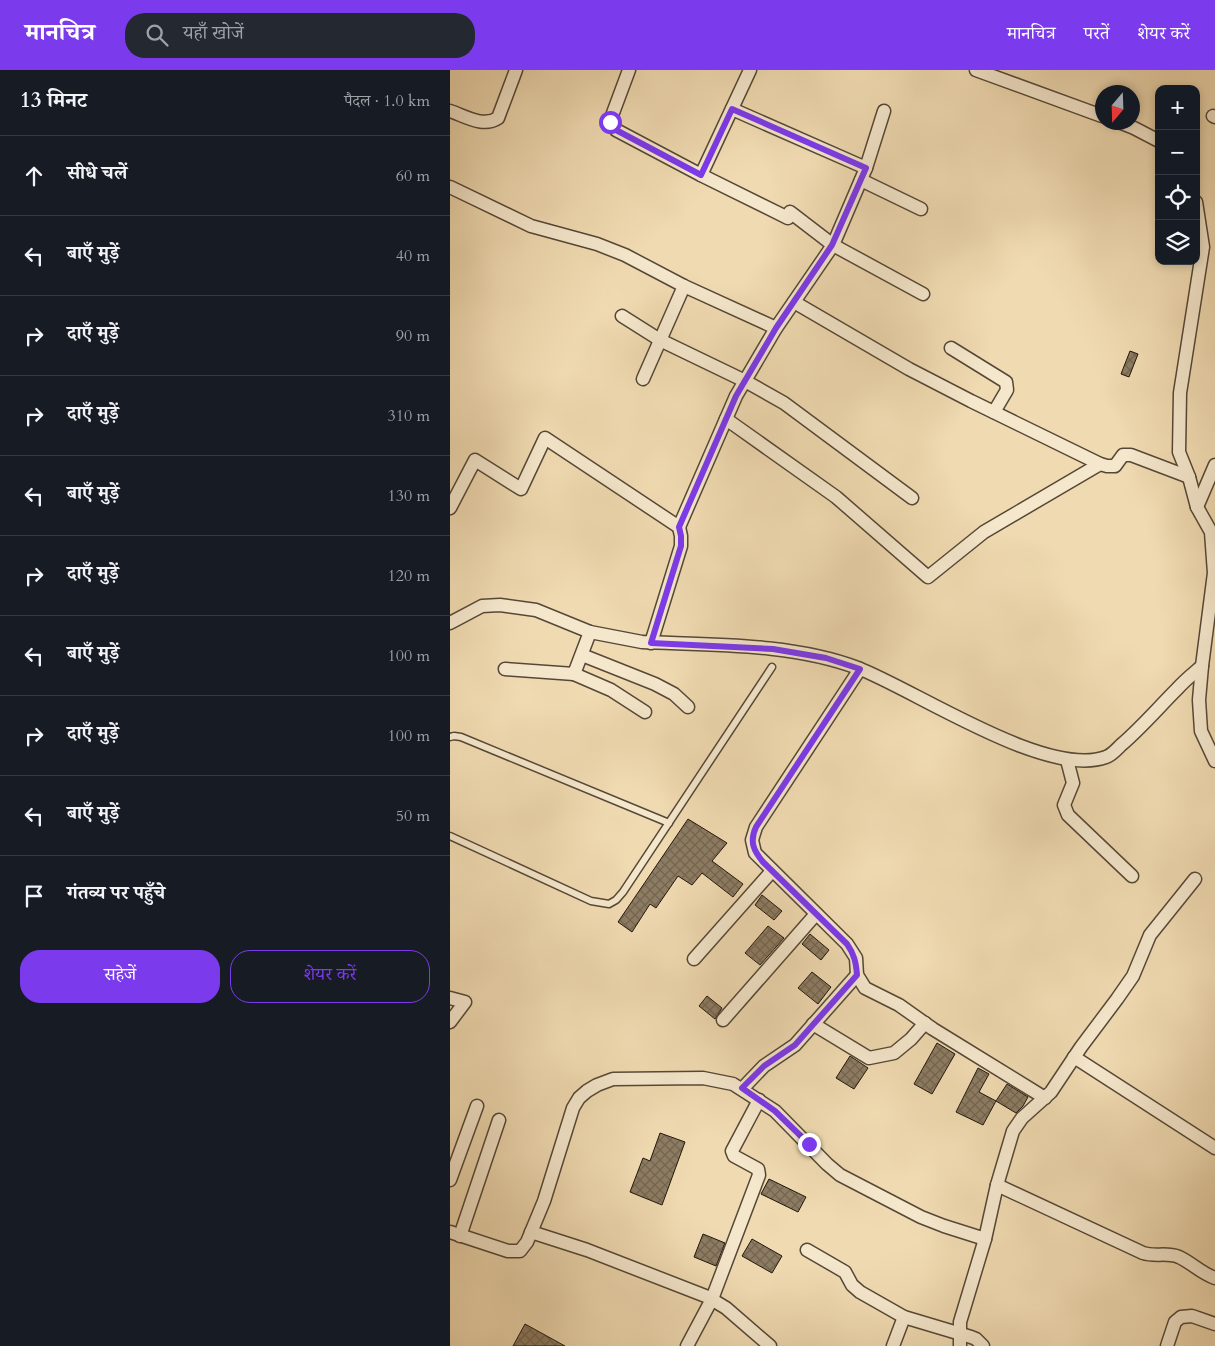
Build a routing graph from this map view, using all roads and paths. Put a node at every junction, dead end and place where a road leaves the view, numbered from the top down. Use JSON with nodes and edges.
{"nodes":[{"id":1,"x":516,"y":70,"type":"edge"},
{"id":2,"x":629,"y":70,"type":"edge"},
{"id":3,"x":750,"y":70,"type":"edge"},
{"id":4,"x":983,"y":71,"type":"edge"},
{"id":5,"x":732,"y":109,"type":"junction"},
{"id":6,"x":450,"y":111,"type":"edge"},
{"id":7,"x":884,"y":111,"type":"dead end"},
{"id":8,"x":1095,"y":113,"type":"edge"},
{"id":9,"x":1138,"y":130,"type":"edge"},
{"id":10,"x":1155,"y":139,"type":"edge"},
{"id":11,"x":866,"y":168,"type":"junction"},
{"id":12,"x":701,"y":175,"type":"junction"},
{"id":13,"x":861,"y":180,"type":"junction"},
{"id":14,"x":450,"y":187,"type":"edge"},
{"id":15,"x":921,"y":209,"type":"dead end"},
{"id":16,"x":1199,"y":220,"type":"edge"},
{"id":17,"x":832,"y":245,"type":"junction"},
{"id":18,"x":684,"y":286,"type":"junction"},
{"id":19,"x":923,"y":294,"type":"dead end"},
{"id":20,"x":794,"y":302,"type":"junction"},
{"id":21,"x":622,"y":316,"type":"dead end"},
{"id":22,"x":776,"y":328,"type":"junction"},
{"id":23,"x":660,"y":340,"type":"junction"},
{"id":24,"x":951,"y":348,"type":"dead end"},
{"id":25,"x":643,"y":379,"type":"dead end"},
{"id":26,"x":745,"y":380,"type":"junction"},
{"id":27,"x":994,"y":412,"type":"junction"},
{"id":28,"x":726,"y":419,"type":"junction"},
{"id":29,"x":1100,"y":464,"type":"junction"},
{"id":30,"x":1215,"y":465,"type":"edge"},
{"id":31,"x":1190,"y":477,"type":"junction"},
{"id":32,"x":912,"y":498,"type":"dead end"},
{"id":33,"x":450,"y":508,"type":"edge"},
{"id":34,"x":1196,"y":508,"type":"junction"},
{"id":35,"x":679,"y":527,"type":"junction"},
{"id":36,"x":1214,"y":574,"type":"edge"},
{"id":37,"x":450,"y":623,"type":"edge"},
{"id":38,"x":590,"y":632,"type":"junction"},
{"id":39,"x":651,"y":643,"type":"junction"},
{"id":40,"x":582,"y":655,"type":"junction"},
{"id":41,"x":1202,"y":666,"type":"junction"},
{"id":42,"x":772,"y":668,"type":"dead end"},
{"id":43,"x":505,"y":669,"type":"dead end"},
{"id":44,"x":860,"y":669,"type":"junction"},
{"id":45,"x":574,"y":674,"type":"junction"},
{"id":46,"x":688,"y":707,"type":"dead end"},
{"id":47,"x":645,"y":712,"type":"dead end"},
{"id":48,"x":450,"y":737,"type":"edge"},
{"id":49,"x":1067,"y":760,"type":"junction"},
{"id":50,"x":1215,"y":762,"type":"edge"},
{"id":51,"x":669,"y":823,"type":"junction"},
{"id":52,"x":450,"y":836,"type":"edge"},
{"id":53,"x":772,"y":871,"type":"junction"},
{"id":54,"x":1132,"y":876,"type":"dead end"},
{"id":55,"x":1195,"y":879,"type":"dead end"},
{"id":56,"x":816,"y":914,"type":"junction"},
{"id":57,"x":694,"y":959,"type":"dead end"},
{"id":58,"x":857,"y":975,"type":"junction"},
{"id":59,"x":450,"y":998,"type":"edge"},
{"id":60,"x":723,"y":1020,"type":"dead end"},
{"id":61,"x":450,"y":1022,"type":"edge"},
{"id":62,"x":925,"y":1023,"type":"junction"},
{"id":63,"x":812,"y":1024,"type":"junction"},
{"id":64,"x":1074,"y":1056,"type":"junction"},
{"id":65,"x":742,"y":1088,"type":"junction"},
{"id":66,"x":1045,"y":1098,"type":"junction"},
{"id":67,"x":759,"y":1100,"type":"junction"},
{"id":68,"x":477,"y":1106,"type":"dead end"},
{"id":69,"x":499,"y":1120,"type":"dead end"},
{"id":70,"x":1215,"y":1148,"type":"edge"},
{"id":71,"x":450,"y":1180,"type":"edge"},
{"id":72,"x":997,"y":1185,"type":"junction"},
{"id":73,"x":530,"y":1232,"type":"junction"},
{"id":74,"x":455,"y":1234,"type":"edge"},
{"id":75,"x":985,"y":1239,"type":"junction"},
{"id":76,"x":807,"y":1250,"type":"dead end"},
{"id":77,"x":1215,"y":1278,"type":"edge"},
{"id":78,"x":712,"y":1299,"type":"junction"},
{"id":79,"x":904,"y":1317,"type":"junction"},
{"id":80,"x":1215,"y":1324,"type":"edge"},
{"id":81,"x":960,"y":1340,"type":"edge"},
{"id":82,"x":688,"y":1346,"type":"edge"},
{"id":83,"x":770,"y":1346,"type":"edge"},
{"id":84,"x":893,"y":1346,"type":"edge"},
{"id":85,"x":983,"y":1346,"type":"edge"},
{"id":86,"x":1167,"y":1346,"type":"edge"}],
"edges":[{"from":1,"to":6,"type":"street"},
{"from":2,"to":12,"type":"street"},
{"from":3,"to":5,"type":"street"},
{"from":4,"to":8,"type":"street"},
{"from":5,"to":11,"type":"street"},
{"from":5,"to":12,"type":"street"},
{"from":7,"to":11,"type":"street"},
{"from":9,"to":10,"type":"street"},
{"from":11,"to":13,"type":"street"},
{"from":12,"to":17,"type":"street"},
{"from":13,"to":15,"type":"street"},
{"from":13,"to":17,"type":"street"},
{"from":14,"to":18,"type":"street"},
{"from":16,"to":31,"type":"street"},
{"from":17,"to":19,"type":"street"},
{"from":17,"to":20,"type":"street"},
{"from":18,"to":22,"type":"street"},
{"from":18,"to":23,"type":"street"},
{"from":20,"to":22,"type":"street"},
{"from":20,"to":27,"type":"street"},
{"from":21,"to":23,"type":"street"},
{"from":22,"to":26,"type":"street"},
{"from":23,"to":25,"type":"street"},
{"from":23,"to":26,"type":"street"},
{"from":24,"to":27,"type":"street"},
{"from":26,"to":28,"type":"street"},
{"from":26,"to":32,"type":"street"},
{"from":27,"to":29,"type":"street"},
{"from":28,"to":29,"type":"street"},
{"from":28,"to":35,"type":"street"},
{"from":29,"to":31,"type":"street"},
{"from":30,"to":34,"type":"street"},
{"from":31,"to":34,"type":"street"},
{"from":33,"to":35,"type":"street"},
{"from":34,"to":36,"type":"street"},
{"from":35,"to":39,"type":"street"},
{"from":36,"to":41,"type":"street"},
{"from":37,"to":38,"type":"street"},
{"from":38,"to":39,"type":"street"},
{"from":38,"to":40,"type":"street"},
{"from":39,"to":44,"type":"street"},
{"from":40,"to":45,"type":"street"},
{"from":40,"to":46,"type":"street"},
{"from":41,"to":49,"type":"street"},
{"from":41,"to":50,"type":"street"},
{"from":42,"to":51,"type":"lane"},
{"from":43,"to":45,"type":"street"},
{"from":44,"to":49,"type":"street"},
{"from":44,"to":53,"type":"street"},
{"from":45,"to":47,"type":"street"},
{"from":48,"to":51,"type":"lane"},
{"from":49,"to":54,"type":"street"},
{"from":51,"to":52,"type":"lane"},
{"from":53,"to":56,"type":"street"},
{"from":53,"to":57,"type":"street"},
{"from":55,"to":64,"type":"street"},
{"from":56,"to":58,"type":"street"},
{"from":56,"to":60,"type":"street"},
{"from":58,"to":62,"type":"street"},
{"from":58,"to":63,"type":"street"},
{"from":59,"to":61,"type":"street"},
{"from":62,"to":63,"type":"street"},
{"from":62,"to":66,"type":"street"},
{"from":63,"to":65,"type":"street"},
{"from":64,"to":66,"type":"street"},
{"from":64,"to":70,"type":"street"},
{"from":65,"to":67,"type":"street"},
{"from":65,"to":73,"type":"street"},
{"from":66,"to":72,"type":"street"},
{"from":67,"to":75,"type":"street"},
{"from":67,"to":78,"type":"street"},
{"from":68,"to":71,"type":"street"},
{"from":69,"to":74,"type":"street"},
{"from":72,"to":75,"type":"street"},
{"from":72,"to":77,"type":"street"},
{"from":73,"to":74,"type":"street"},
{"from":73,"to":78,"type":"street"},
{"from":75,"to":81,"type":"street"},
{"from":76,"to":79,"type":"street"},
{"from":78,"to":82,"type":"street"},
{"from":78,"to":83,"type":"street"},
{"from":79,"to":81,"type":"street"},
{"from":79,"to":84,"type":"street"},
{"from":80,"to":86,"type":"street"},
{"from":81,"to":85,"type":"street"}]}
